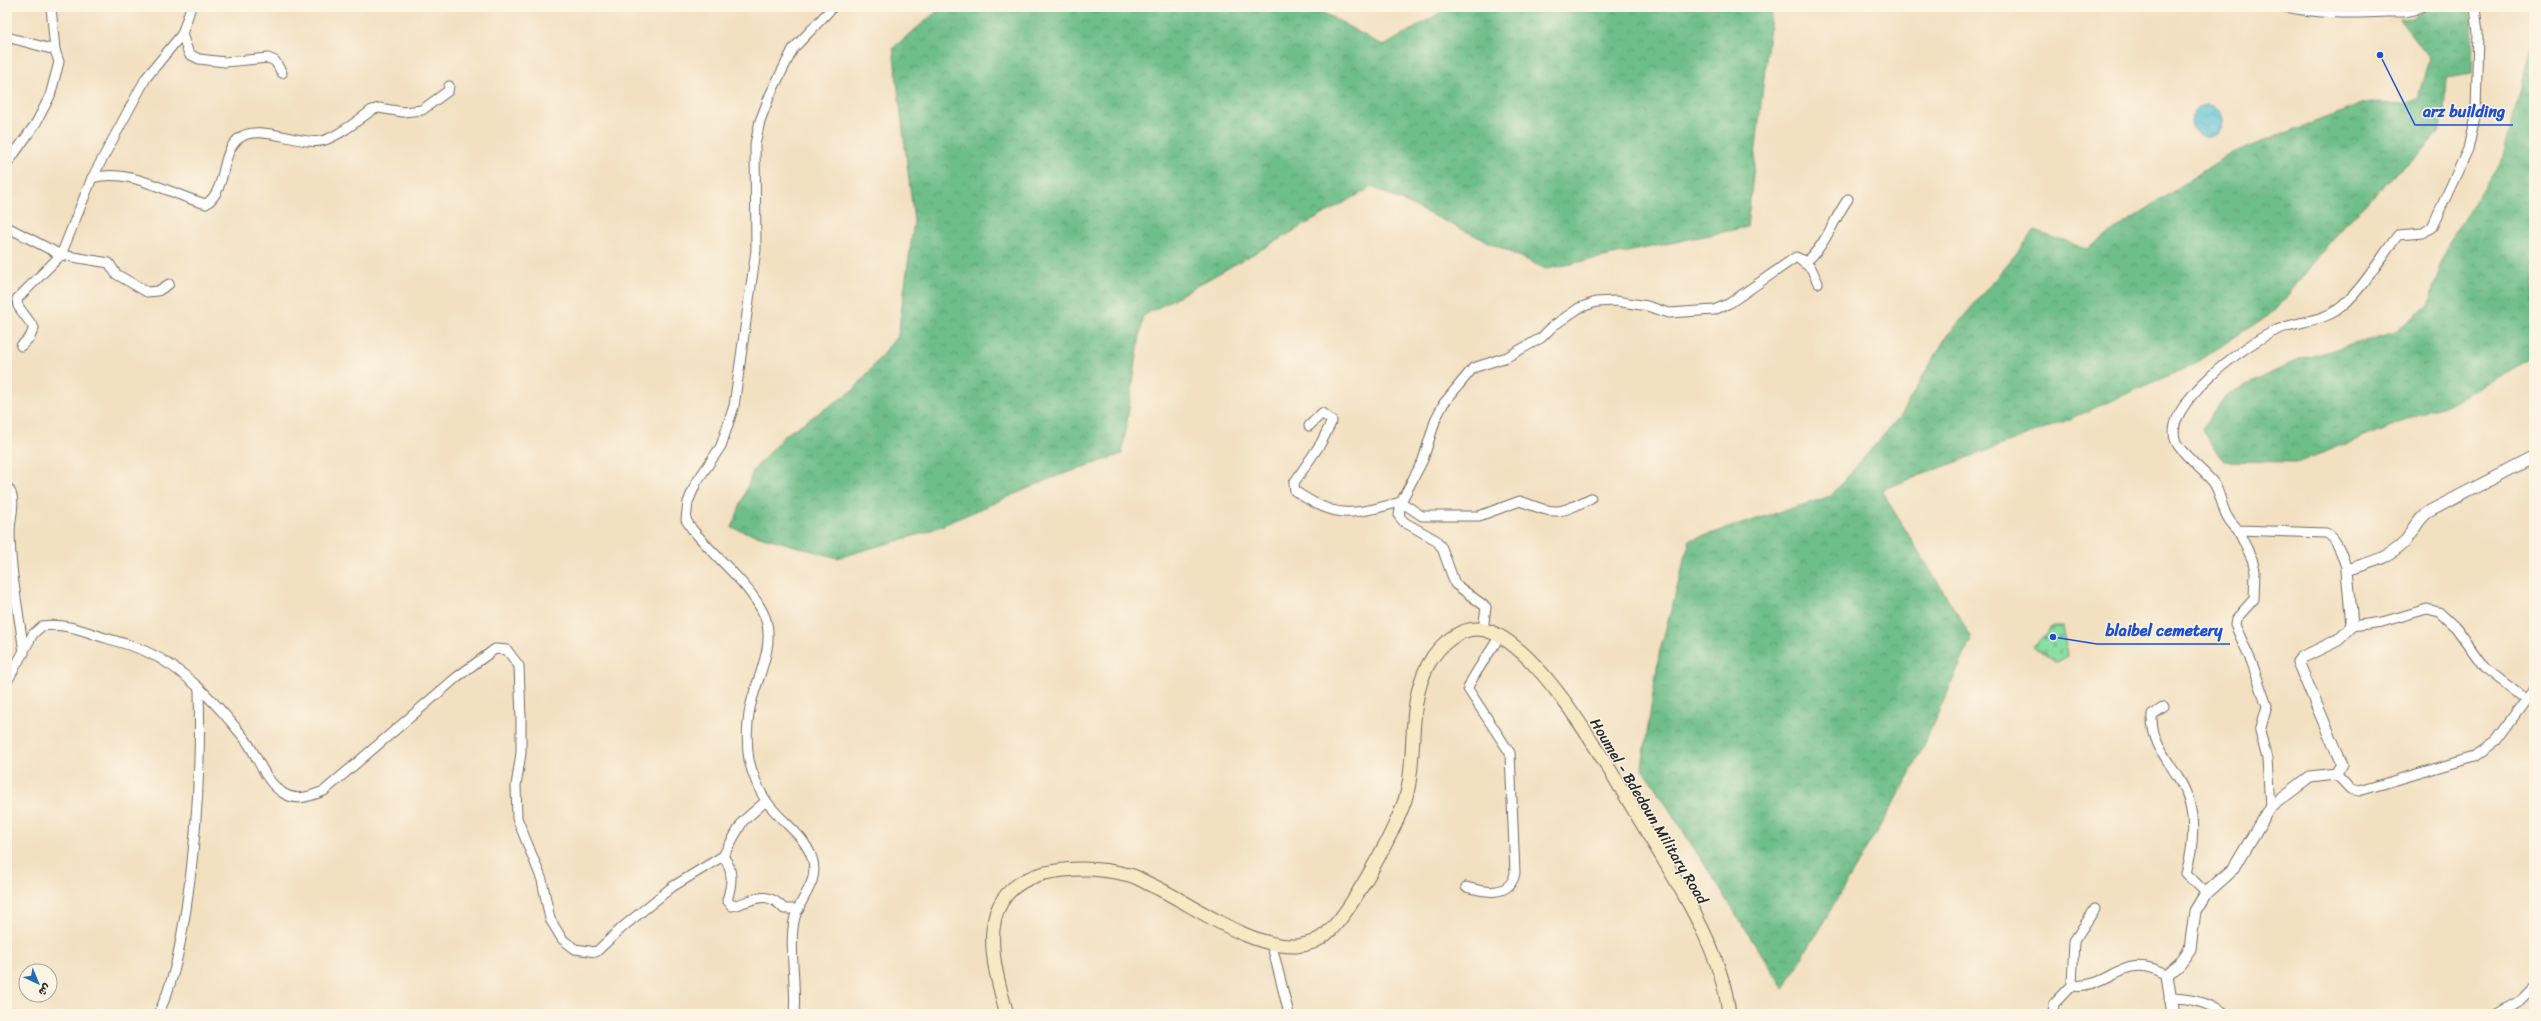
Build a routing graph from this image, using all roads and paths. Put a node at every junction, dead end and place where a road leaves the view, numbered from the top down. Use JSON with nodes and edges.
{"nodes":[{"id":1,"x":51,"y":7,"type":"edge"},
{"id":2,"x":191,"y":7,"type":"edge"},
{"id":3,"x":833,"y":7,"type":"edge"},
{"id":4,"x":2285,"y":7,"type":"edge"},
{"id":5,"x":2421,"y":7,"type":"edge"},
{"id":6,"x":2475,"y":7,"type":"edge"},
{"id":7,"x":2297,"y":8,"type":"edge"},
{"id":8,"x":2369,"y":10,"type":"edge"},
{"id":9,"x":182,"y":34,"type":"junction"},
{"id":10,"x":7,"y":37,"type":"edge"},
{"id":11,"x":55,"y":50,"type":"junction"},
{"id":12,"x":282,"y":73,"type":"dead end"},
{"id":13,"x":449,"y":86,"type":"dead end"},
{"id":14,"x":7,"y":164,"type":"edge"},
{"id":15,"x":92,"y":178,"type":"junction"},
{"id":16,"x":1848,"y":200,"type":"dead end"},
{"id":17,"x":7,"y":227,"type":"edge"},
{"id":18,"x":61,"y":256,"type":"junction"},
{"id":19,"x":1796,"y":257,"type":"junction"},
{"id":20,"x":1818,"y":283,"type":"dead end"},
{"id":21,"x":169,"y":284,"type":"dead end"},
{"id":22,"x":21,"y":346,"type":"dead end"},
{"id":23,"x":1309,"y":426,"type":"dead end"},
{"id":24,"x":2534,"y":457,"type":"edge"},
{"id":25,"x":7,"y":486,"type":"edge"},
{"id":26,"x":1591,"y":498,"type":"dead end"},
{"id":27,"x":1401,"y":502,"type":"junction"},
{"id":28,"x":2238,"y":530,"type":"junction"},
{"id":29,"x":2347,"y":570,"type":"junction"},
{"id":30,"x":2352,"y":626,"type":"junction"},
{"id":31,"x":1484,"y":630,"type":"junction"},
{"id":32,"x":1499,"y":637,"type":"junction"},
{"id":33,"x":24,"y":654,"type":"junction"},
{"id":34,"x":7,"y":682,"type":"edge"},
{"id":35,"x":2534,"y":689,"type":"edge"},
{"id":36,"x":199,"y":690,"type":"junction"},
{"id":37,"x":2525,"y":699,"type":"junction"},
{"id":38,"x":2164,"y":706,"type":"dead end"},
{"id":39,"x":2336,"y":774,"type":"junction"},
{"id":40,"x":766,"y":801,"type":"junction"},
{"id":41,"x":2270,"y":807,"type":"junction"},
{"id":42,"x":722,"y":856,"type":"junction"},
{"id":43,"x":1466,"y":887,"type":"dead end"},
{"id":44,"x":2206,"y":893,"type":"junction"},
{"id":45,"x":799,"y":909,"type":"junction"},
{"id":46,"x":2095,"y":909,"type":"dead end"},
{"id":47,"x":1271,"y":942,"type":"junction"},
{"id":48,"x":2167,"y":975,"type":"junction"},
{"id":49,"x":2072,"y":984,"type":"junction"},
{"id":50,"x":2534,"y":987,"type":"edge"},
{"id":51,"x":2169,"y":998,"type":"junction"},
{"id":52,"x":2053,"y":1013,"type":"dead end"},
{"id":53,"x":158,"y":1014,"type":"edge"},
{"id":54,"x":794,"y":1014,"type":"edge"},
{"id":55,"x":1007,"y":1014,"type":"edge"},
{"id":56,"x":1289,"y":1014,"type":"edge"},
{"id":57,"x":1729,"y":1014,"type":"edge"},
{"id":58,"x":2173,"y":1014,"type":"edge"},
{"id":59,"x":2224,"y":1014,"type":"edge"},
{"id":60,"x":2497,"y":1014,"type":"edge"}],
"edges":[{"from":1,"to":11,"type":"street"},
{"from":2,"to":9,"type":"street"},
{"from":3,"to":40,"type":"street"},
{"from":4,"to":7,"type":"street"},
{"from":5,"to":8,"type":"street"},
{"from":6,"to":28,"type":"street"},
{"from":7,"to":8,"type":"street"},
{"from":9,"to":12,"type":"street"},
{"from":9,"to":15,"type":"street"},
{"from":10,"to":11,"type":"street"},
{"from":11,"to":14,"type":"street"},
{"from":13,"to":15,"type":"street"},
{"from":15,"to":18,"type":"street"},
{"from":16,"to":19,"type":"street"},
{"from":17,"to":18,"type":"street"},
{"from":18,"to":21,"type":"street"},
{"from":18,"to":22,"type":"street"},
{"from":19,"to":20,"type":"street"},
{"from":19,"to":27,"type":"street"},
{"from":23,"to":27,"type":"street"},
{"from":24,"to":29,"type":"street"},
{"from":25,"to":33,"type":"street"},
{"from":26,"to":27,"type":"street"},
{"from":27,"to":31,"type":"street"},
{"from":28,"to":29,"type":"street"},
{"from":28,"to":41,"type":"street"},
{"from":29,"to":30,"type":"street"},
{"from":30,"to":37,"type":"street"},
{"from":30,"to":39,"type":"street"},
{"from":31,"to":32,"type":"main road","name":"Houmel - Bdedoun Military Road"},
{"from":31,"to":47,"type":"main road"},
{"from":32,"to":43,"type":"street"},
{"from":32,"to":57,"type":"main road","name":"Houmel - Bdedoun Military Road"},
{"from":33,"to":34,"type":"street"},
{"from":33,"to":36,"type":"street"},
{"from":35,"to":37,"type":"street"},
{"from":36,"to":42,"type":"street"},
{"from":36,"to":53,"type":"street"},
{"from":37,"to":39,"type":"street"},
{"from":38,"to":44,"type":"street"},
{"from":39,"to":41,"type":"street"},
{"from":40,"to":42,"type":"street"},
{"from":40,"to":45,"type":"street"},
{"from":41,"to":44,"type":"street"},
{"from":42,"to":45,"type":"street"},
{"from":44,"to":48,"type":"street"},
{"from":45,"to":54,"type":"street"},
{"from":46,"to":49,"type":"street"},
{"from":47,"to":55,"type":"main road"},
{"from":47,"to":56,"type":"street"},
{"from":48,"to":49,"type":"street"},
{"from":48,"to":51,"type":"street"},
{"from":49,"to":52,"type":"street"},
{"from":50,"to":60,"type":"street"},
{"from":51,"to":58,"type":"street"},
{"from":51,"to":59,"type":"street"}]}
